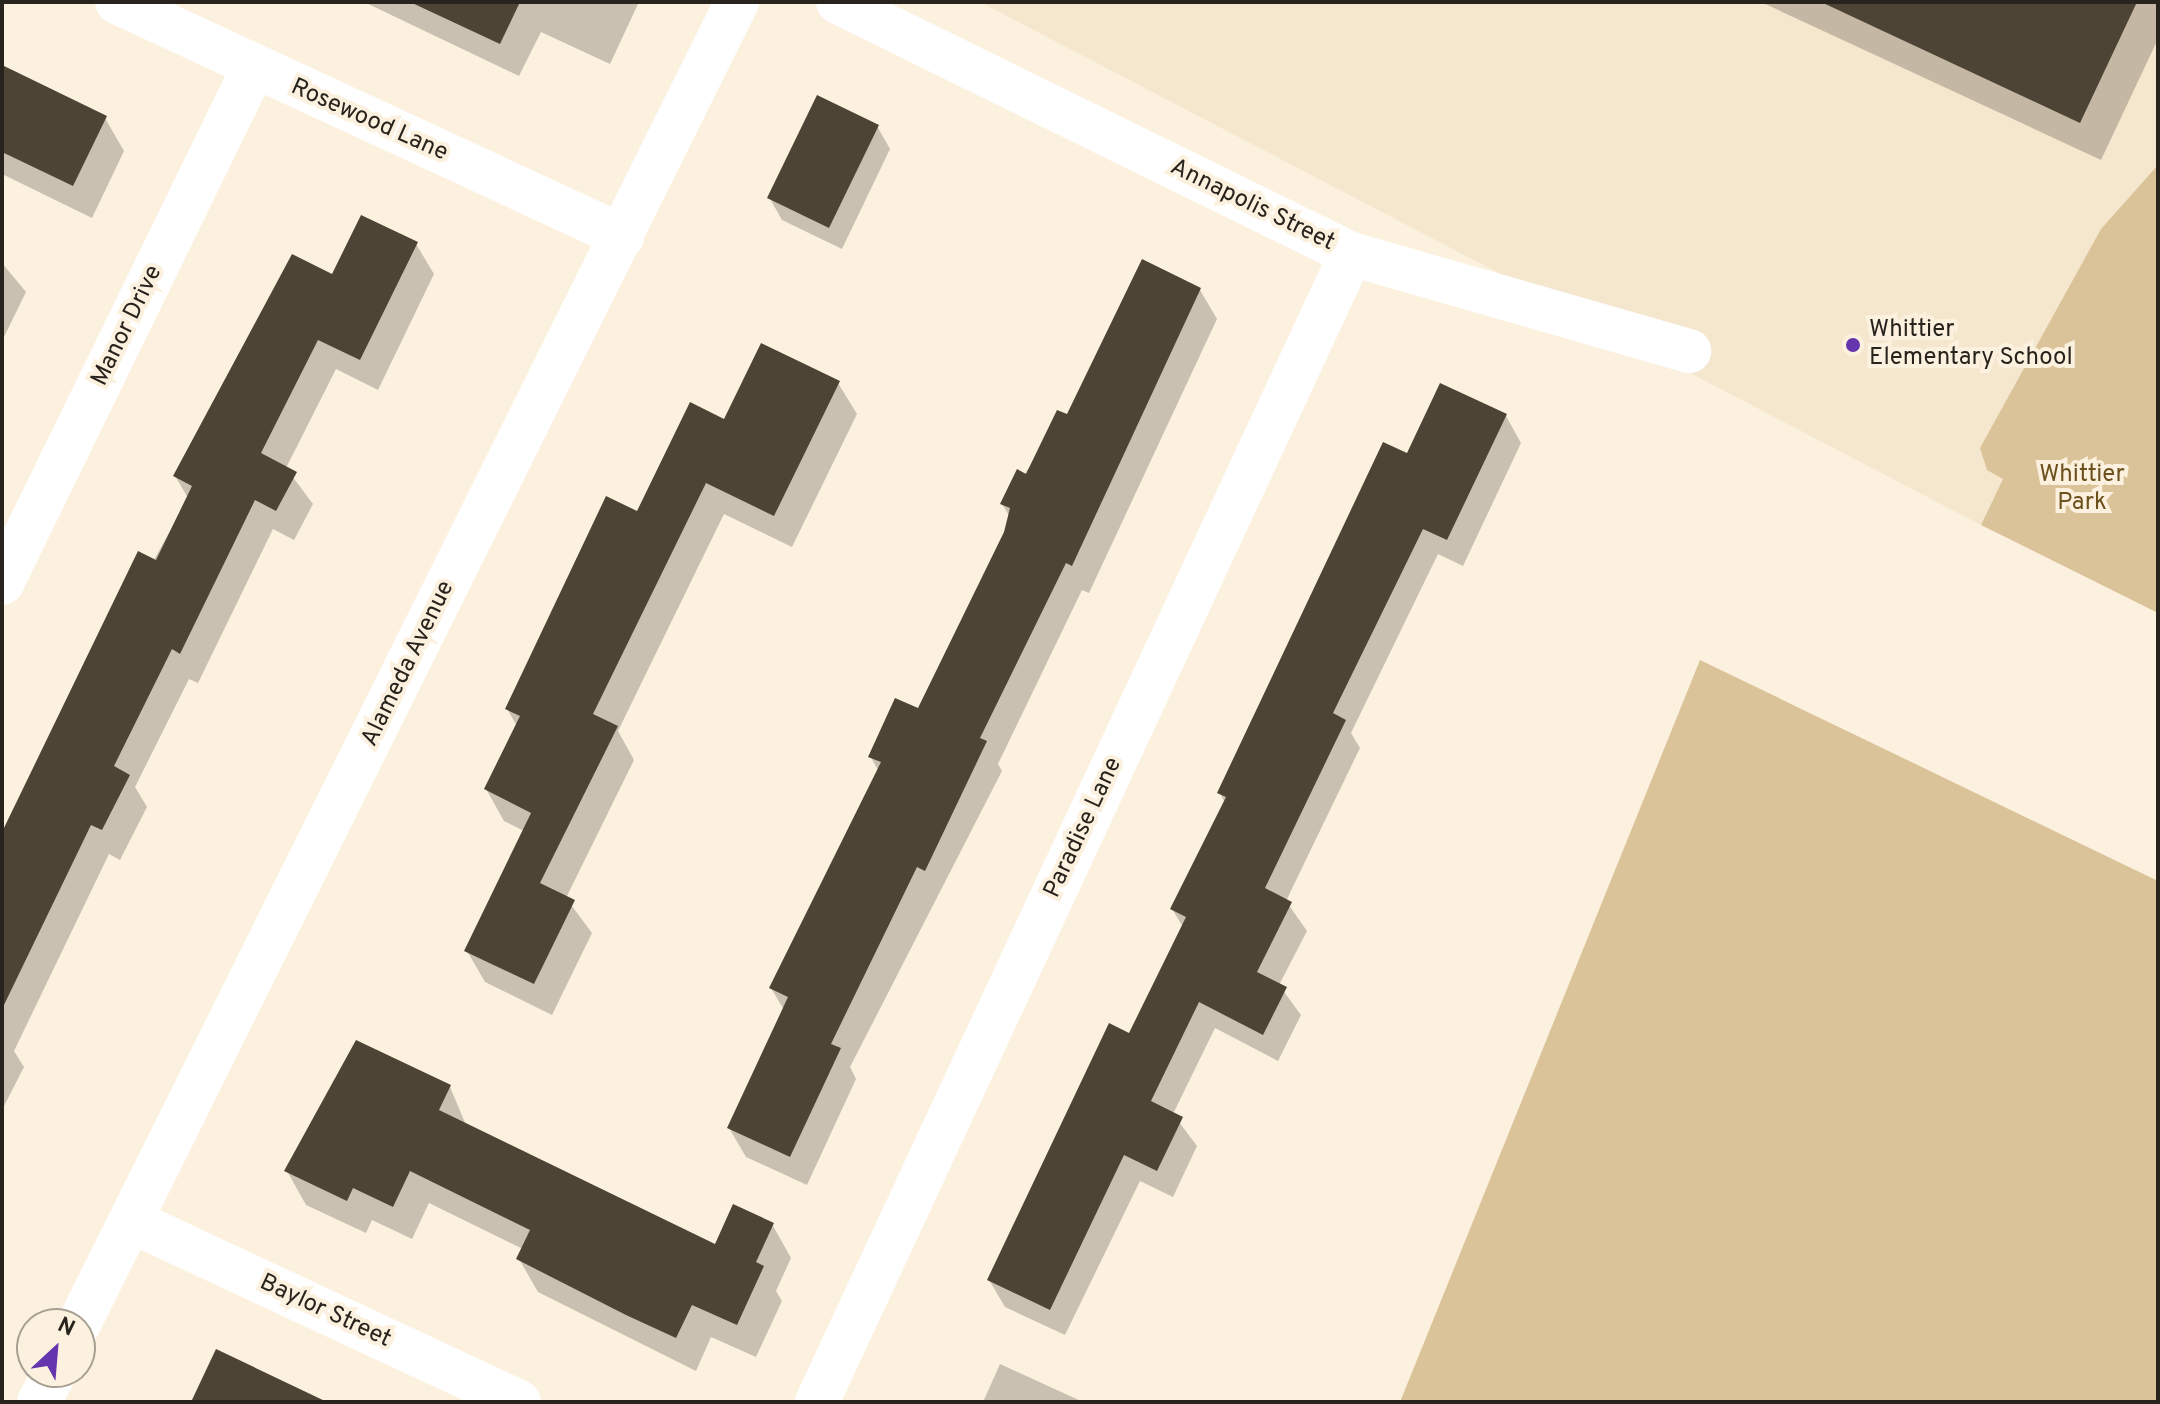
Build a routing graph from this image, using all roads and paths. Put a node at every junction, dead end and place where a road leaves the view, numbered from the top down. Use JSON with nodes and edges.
{"nodes":[{"id":1,"x":117,"y":2,"type":"edge"},
{"id":2,"x":737,"y":2,"type":"edge"},
{"id":3,"x":838,"y":2,"type":"edge"},
{"id":4,"x":253,"y":69,"type":"junction"},
{"id":5,"x":622,"y":236,"type":"junction"},
{"id":6,"x":1351,"y":254,"type":"junction"},
{"id":7,"x":1689,"y":351,"type":"dead end"},
{"id":8,"x":2,"y":583,"type":"edge"},
{"id":9,"x":131,"y":1221,"type":"junction"},
{"id":10,"x":87,"y":1308,"type":"edge"},
{"id":11,"x":453,"y":1388,"type":"edge"},
{"id":12,"x":519,"y":1402,"type":"edge"},
{"id":13,"x":817,"y":1402,"type":"edge"}],
"edges":[{"from":1,"to":4,"type":"street","name":"Rosewood Lane"},
{"from":2,"to":5,"type":"street","name":"Alameda Avenue"},
{"from":3,"to":6,"type":"street","name":"Annapolis Street"},
{"from":4,"to":5,"type":"street","name":"Rosewood Lane"},
{"from":4,"to":8,"type":"street","name":"Manor Drive"},
{"from":5,"to":9,"type":"street","name":"Alameda Avenue"},
{"from":6,"to":7,"type":"street","name":"Annapolis Street"},
{"from":6,"to":13,"type":"street","name":"Paradise Lane"},
{"from":9,"to":10,"type":"street","name":"Alameda Avenue"},
{"from":9,"to":11,"type":"street","name":"Baylor Street"},
{"from":11,"to":12,"type":"street","name":"Baylor Street"}]}
